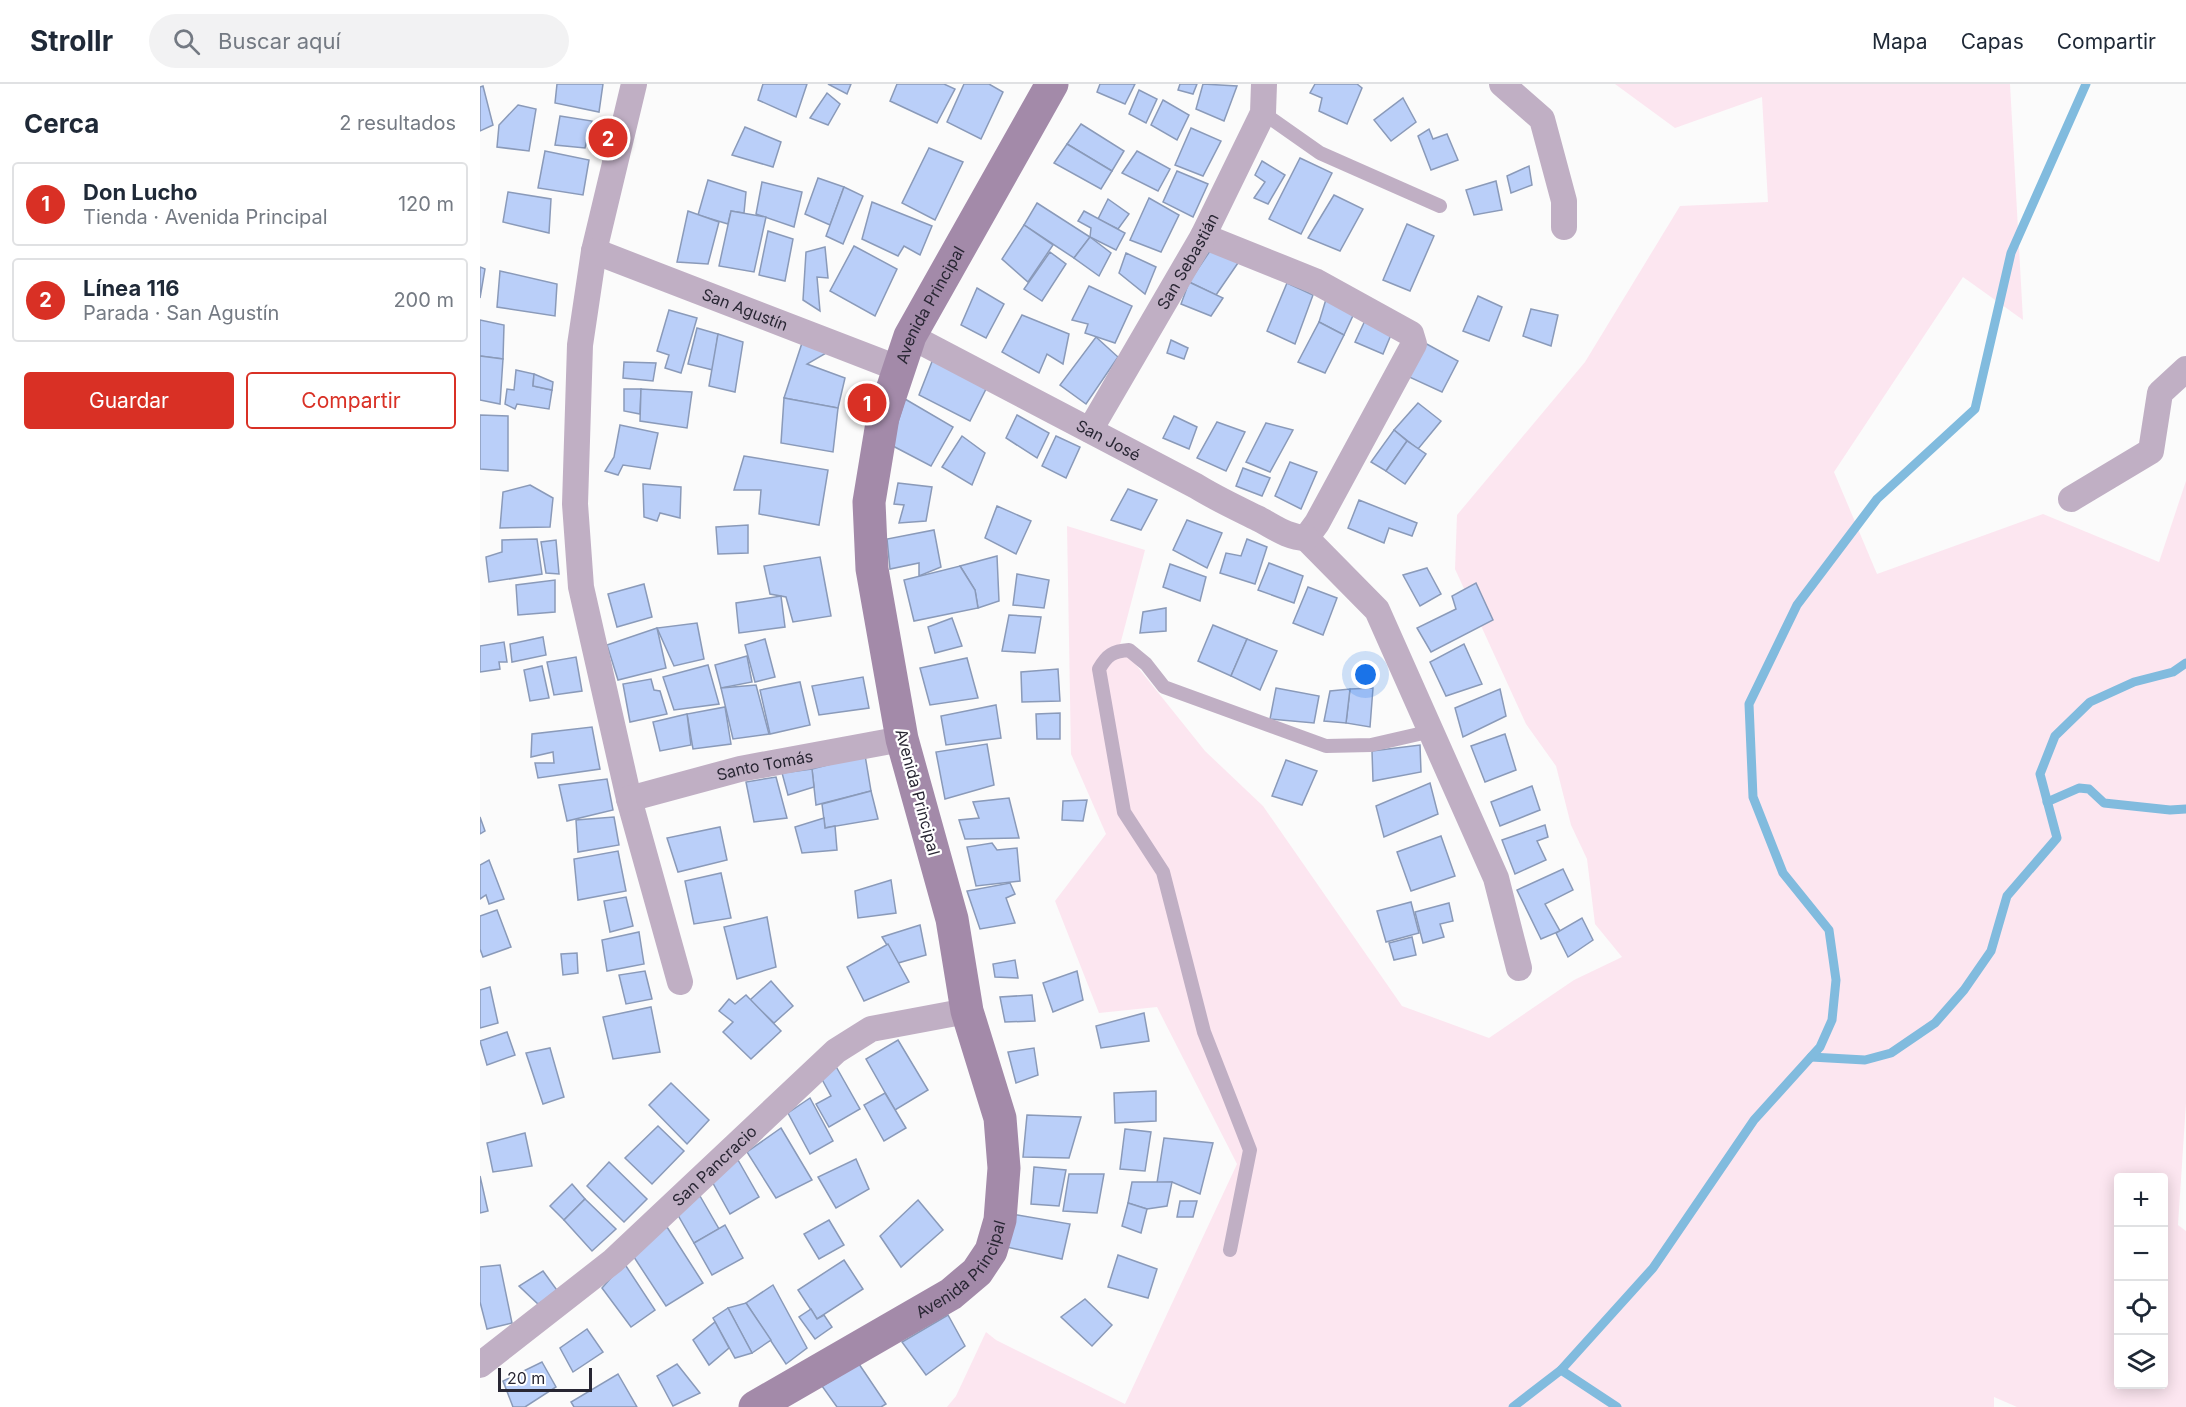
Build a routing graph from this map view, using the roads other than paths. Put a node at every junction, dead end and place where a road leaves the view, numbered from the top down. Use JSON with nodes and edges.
{"nodes":[{"id":1,"x":634,"y":84,"type":"edge"},
{"id":2,"x":1052,"y":84,"type":"edge"},
{"id":3,"x":1264,"y":84,"type":"edge"},
{"id":4,"x":1502,"y":84,"type":"edge"},
{"id":5,"x":1263,"y":113,"type":"junction"},
{"id":6,"x":1440,"y":206,"type":"dead end"},
{"id":7,"x":1564,"y":227,"type":"dead end"},
{"id":8,"x":1203,"y":236,"type":"junction"},
{"id":9,"x":594,"y":251,"type":"junction"},
{"id":10,"x":910,"y":336,"type":"junction"},
{"id":11,"x":897,"y":368,"type":"junction"},
{"id":12,"x":2186,"y":369,"type":"edge"},
{"id":13,"x":1090,"y":430,"type":"junction"},
{"id":14,"x":2070,"y":500,"type":"dead end"},
{"id":15,"x":1306,"y":538,"type":"junction"},
{"id":16,"x":1432,"y":731,"type":"junction"},
{"id":17,"x":902,"y":739,"type":"junction"},
{"id":18,"x":629,"y":798,"type":"junction"},
{"id":19,"x":1519,"y":968,"type":"dead end"},
{"id":20,"x":680,"y":982,"type":"dead end"},
{"id":21,"x":967,"y":1011,"type":"junction"},
{"id":22,"x":1230,"y":1250,"type":"dead end"},
{"id":23,"x":480,"y":1365,"type":"edge"},
{"id":24,"x":755,"y":1407,"type":"edge"}],
"edges":[{"from":1,"to":9,"type":"street"},
{"from":2,"to":10,"type":"street","name":"Avenida Principal"},
{"from":3,"to":5,"type":"street","name":"San Sebastián"},
{"from":4,"to":7,"type":"street"},
{"from":5,"to":6,"type":"lane"},
{"from":5,"to":8,"type":"street","name":"San Sebastián"},
{"from":8,"to":13,"type":"street","name":"San Sebastián"},
{"from":8,"to":15,"type":"street"},
{"from":9,"to":11,"type":"street","name":"San Agustín"},
{"from":9,"to":18,"type":"street"},
{"from":10,"to":11,"type":"street","name":"Avenida Principal"},
{"from":10,"to":13,"type":"street","name":"San José"},
{"from":11,"to":17,"type":"street","name":"Avenida Principal"},
{"from":12,"to":14,"type":"street"},
{"from":13,"to":15,"type":"street","name":"San José"},
{"from":15,"to":16,"type":"street"},
{"from":16,"to":19,"type":"street"},
{"from":16,"to":22,"type":"lane"},
{"from":17,"to":18,"type":"street","name":"Santo Tomás"},
{"from":17,"to":21,"type":"street","name":"Avenida Principal"},
{"from":18,"to":20,"type":"street"},
{"from":21,"to":23,"type":"street","name":"San Pancracio"},
{"from":21,"to":24,"type":"street","name":"Avenida Principal"}]}
